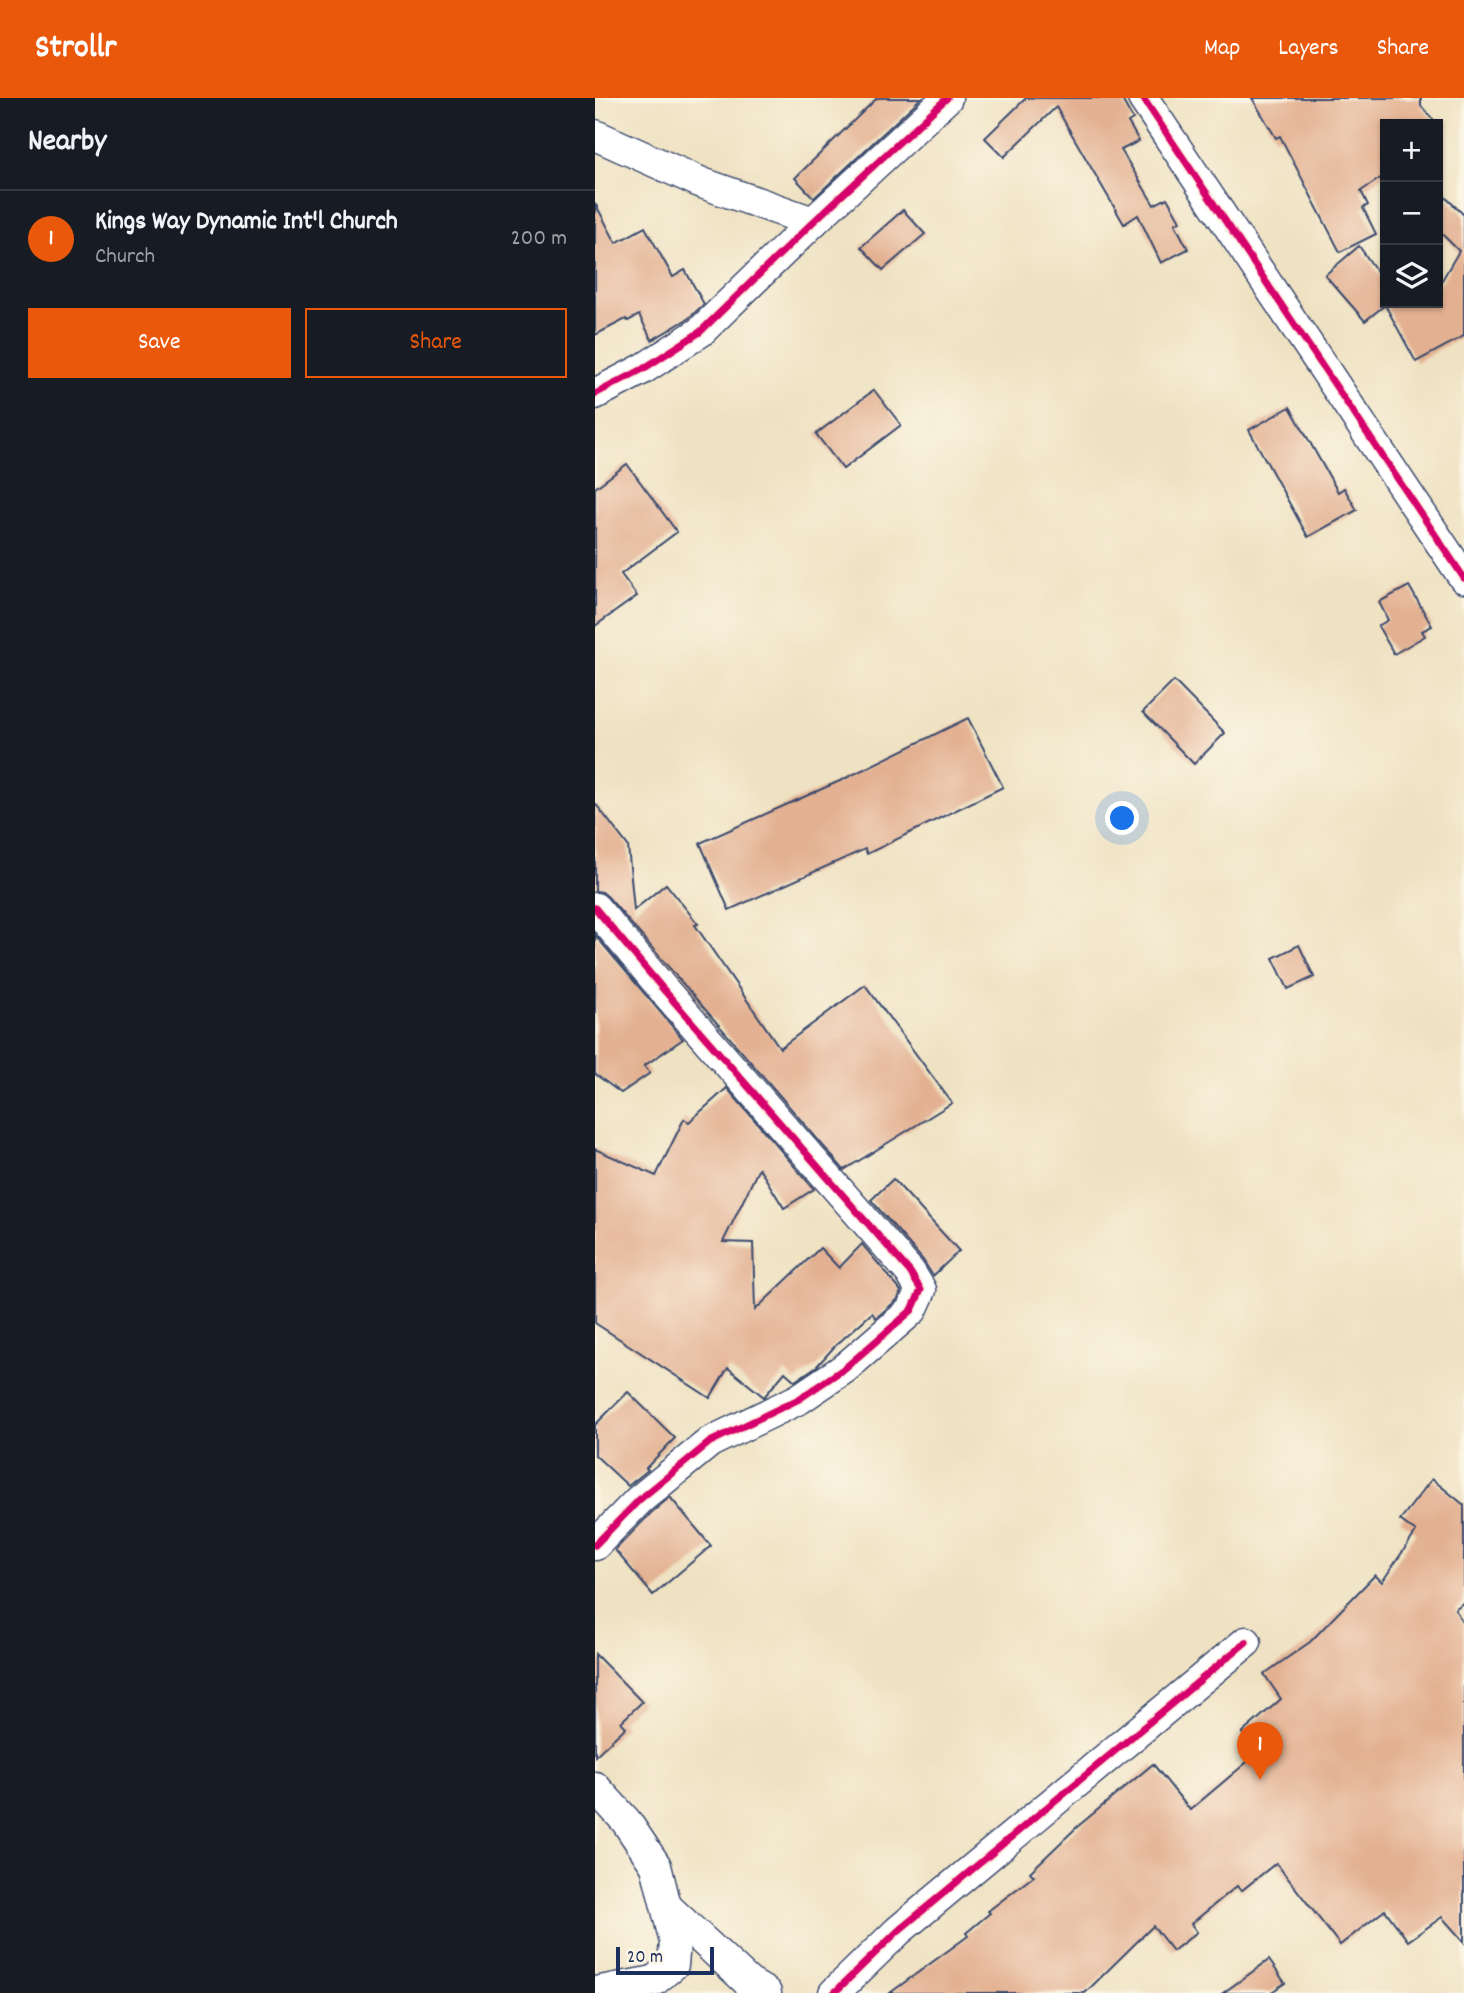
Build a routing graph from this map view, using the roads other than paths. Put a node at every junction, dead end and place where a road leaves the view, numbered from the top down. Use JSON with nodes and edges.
{"nodes":[{"id":1,"x":947,"y":98,"type":"edge"},
{"id":2,"x":1143,"y":98,"type":"edge"},
{"id":3,"x":595,"y":135,"type":"edge"},
{"id":4,"x":813,"y":222,"type":"junction"},
{"id":5,"x":595,"y":394,"type":"edge"},
{"id":6,"x":1464,"y":578,"type":"edge"},
{"id":7,"x":595,"y":908,"type":"edge"},
{"id":8,"x":595,"y":1545,"type":"edge"},
{"id":9,"x":1246,"y":1642,"type":"dead end"},
{"id":10,"x":595,"y":1787,"type":"edge"},
{"id":11,"x":667,"y":1907,"type":"junction"},
{"id":12,"x":595,"y":1992,"type":"edge"},
{"id":13,"x":766,"y":1993,"type":"edge"},
{"id":14,"x":834,"y":1993,"type":"edge"}],
"edges":[{"from":1,"to":4,"type":"street"},
{"from":2,"to":6,"type":"street"},
{"from":3,"to":4,"type":"street"},
{"from":4,"to":5,"type":"street"},
{"from":7,"to":8,"type":"street"},
{"from":9,"to":14,"type":"street"},
{"from":10,"to":11,"type":"street"},
{"from":11,"to":12,"type":"street"},
{"from":11,"to":13,"type":"street"}]}
